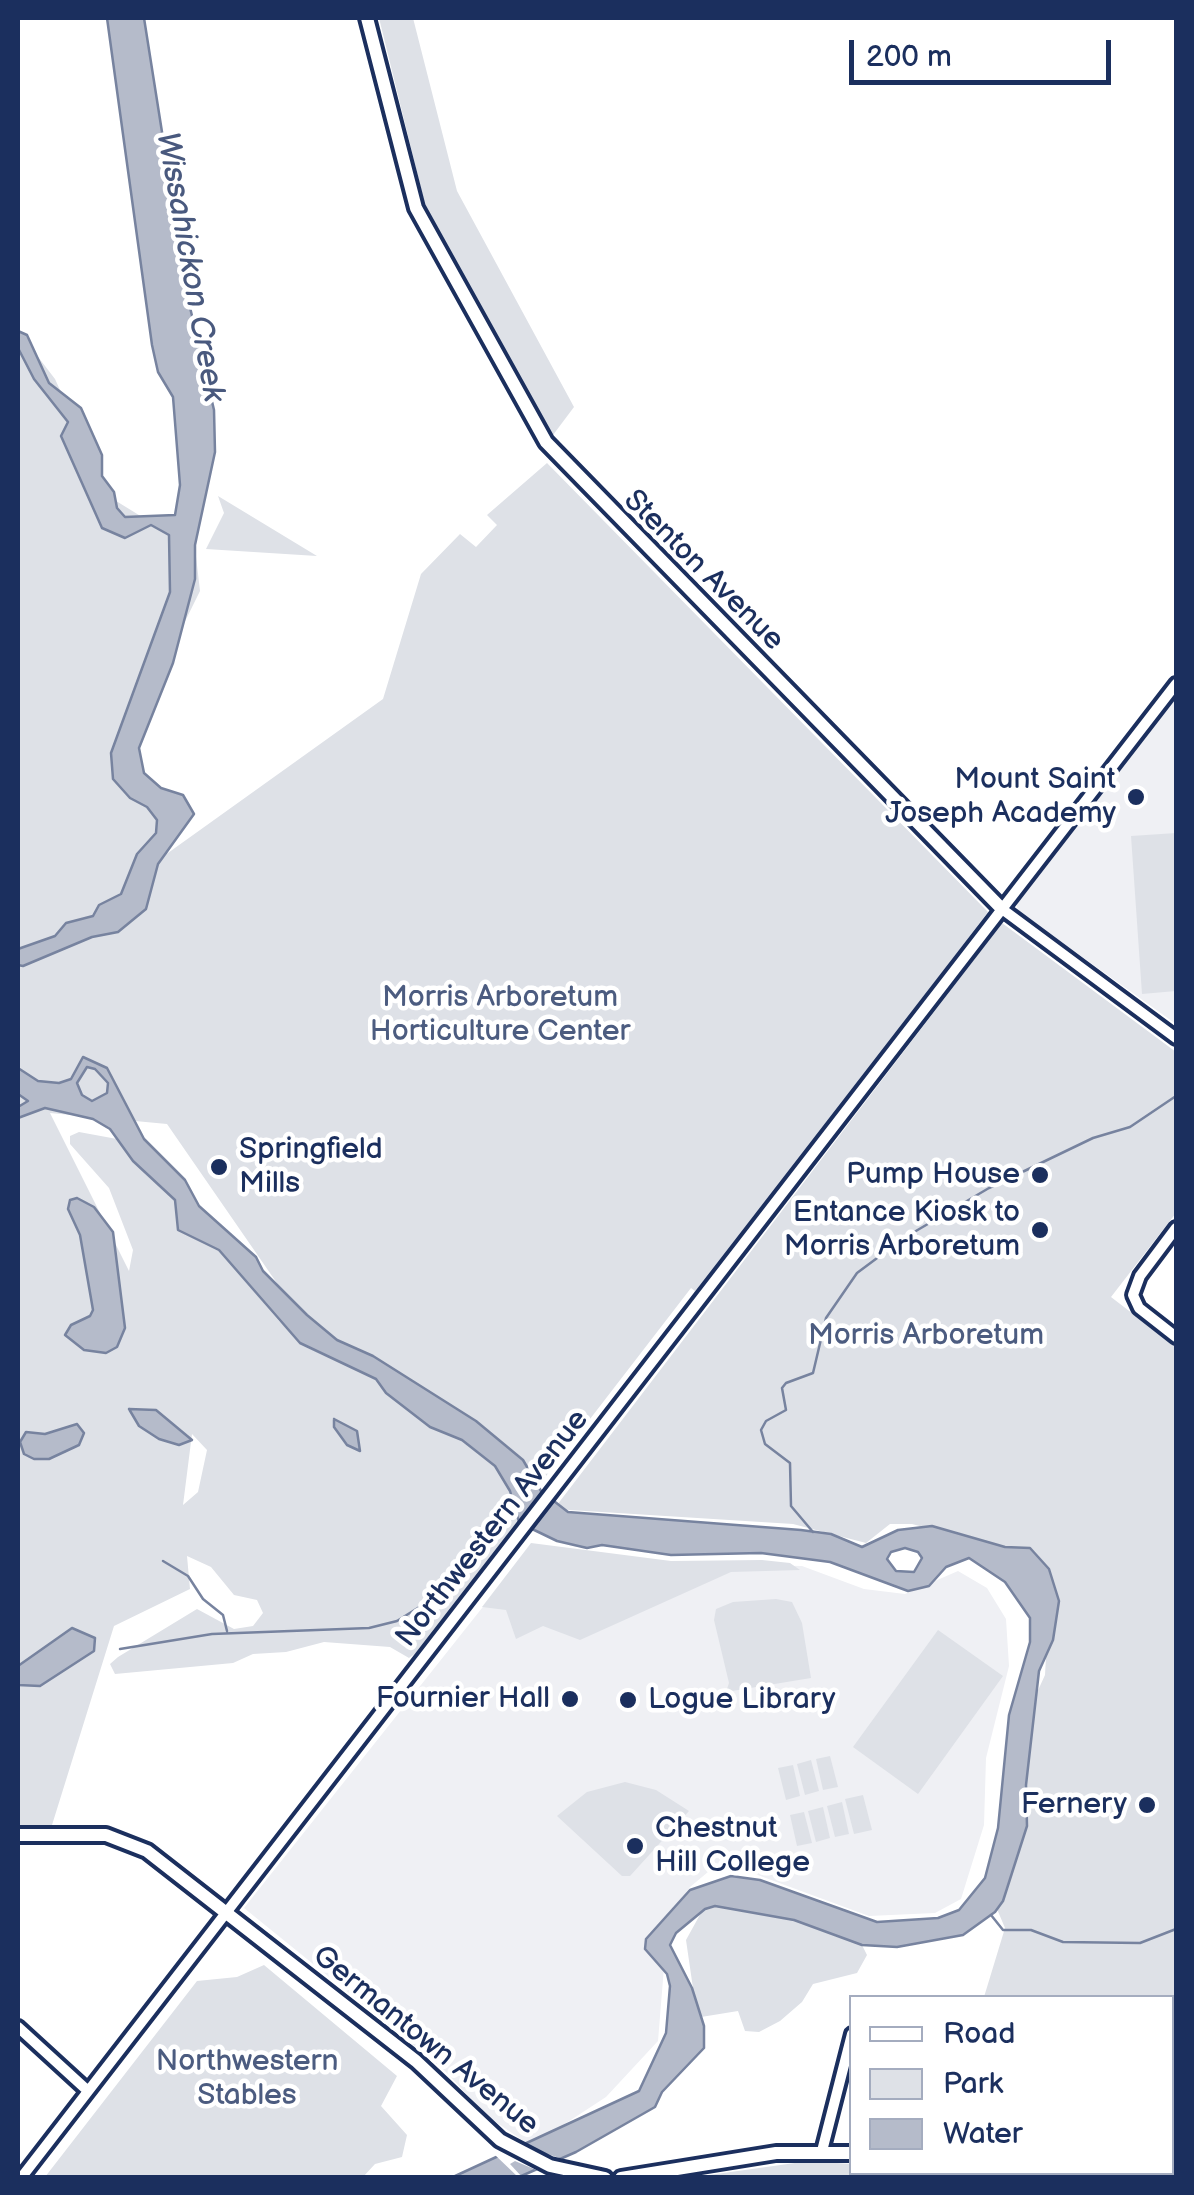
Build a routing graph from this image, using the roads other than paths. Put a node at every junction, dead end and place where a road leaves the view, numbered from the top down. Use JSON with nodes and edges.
{"nodes":[{"id":1,"x":367,"y":18,"type":"edge"},
{"id":2,"x":1176,"y":684,"type":"edge"},
{"id":3,"x":1002,"y":909,"type":"junction"},
{"id":4,"x":1176,"y":1038,"type":"edge"},
{"id":5,"x":1176,"y":1228,"type":"edge"},
{"id":6,"x":1176,"y":1336,"type":"edge"},
{"id":7,"x":18,"y":1836,"type":"edge"},
{"id":8,"x":228,"y":1914,"type":"junction"},
{"id":9,"x":18,"y":2027,"type":"edge"},
{"id":10,"x":849,"y":2046,"type":"edge"},
{"id":11,"x":88,"y":2091,"type":"junction"},
{"id":12,"x":822,"y":2151,"type":"junction"},
{"id":13,"x":849,"y":2153,"type":"edge"},
{"id":14,"x":21,"y":2178,"type":"edge"},
{"id":15,"x":605,"y":2178,"type":"edge"},
{"id":16,"x":621,"y":2178,"type":"edge"}],
"edges":[{"from":1,"to":3,"type":"main road","name":"Stenton Avenue"},
{"from":2,"to":3,"type":"street","name":"Northwestern Avenue"},
{"from":3,"to":4,"type":"street","name":"Stenton Avenue"},
{"from":3,"to":8,"type":"street","name":"Northwestern Avenue"},
{"from":5,"to":6,"type":"street"},
{"from":7,"to":8,"type":"main road","name":"Germantown Avenue"},
{"from":8,"to":11,"type":"street","name":"Northwestern Avenue"},
{"from":8,"to":15,"type":"main road","name":"Germantown Avenue"},
{"from":9,"to":11,"type":"street"},
{"from":10,"to":12,"type":"street"},
{"from":11,"to":14,"type":"street","name":"Northwestern Avenue"},
{"from":12,"to":13,"type":"main road"},
{"from":12,"to":16,"type":"main road"}]}
